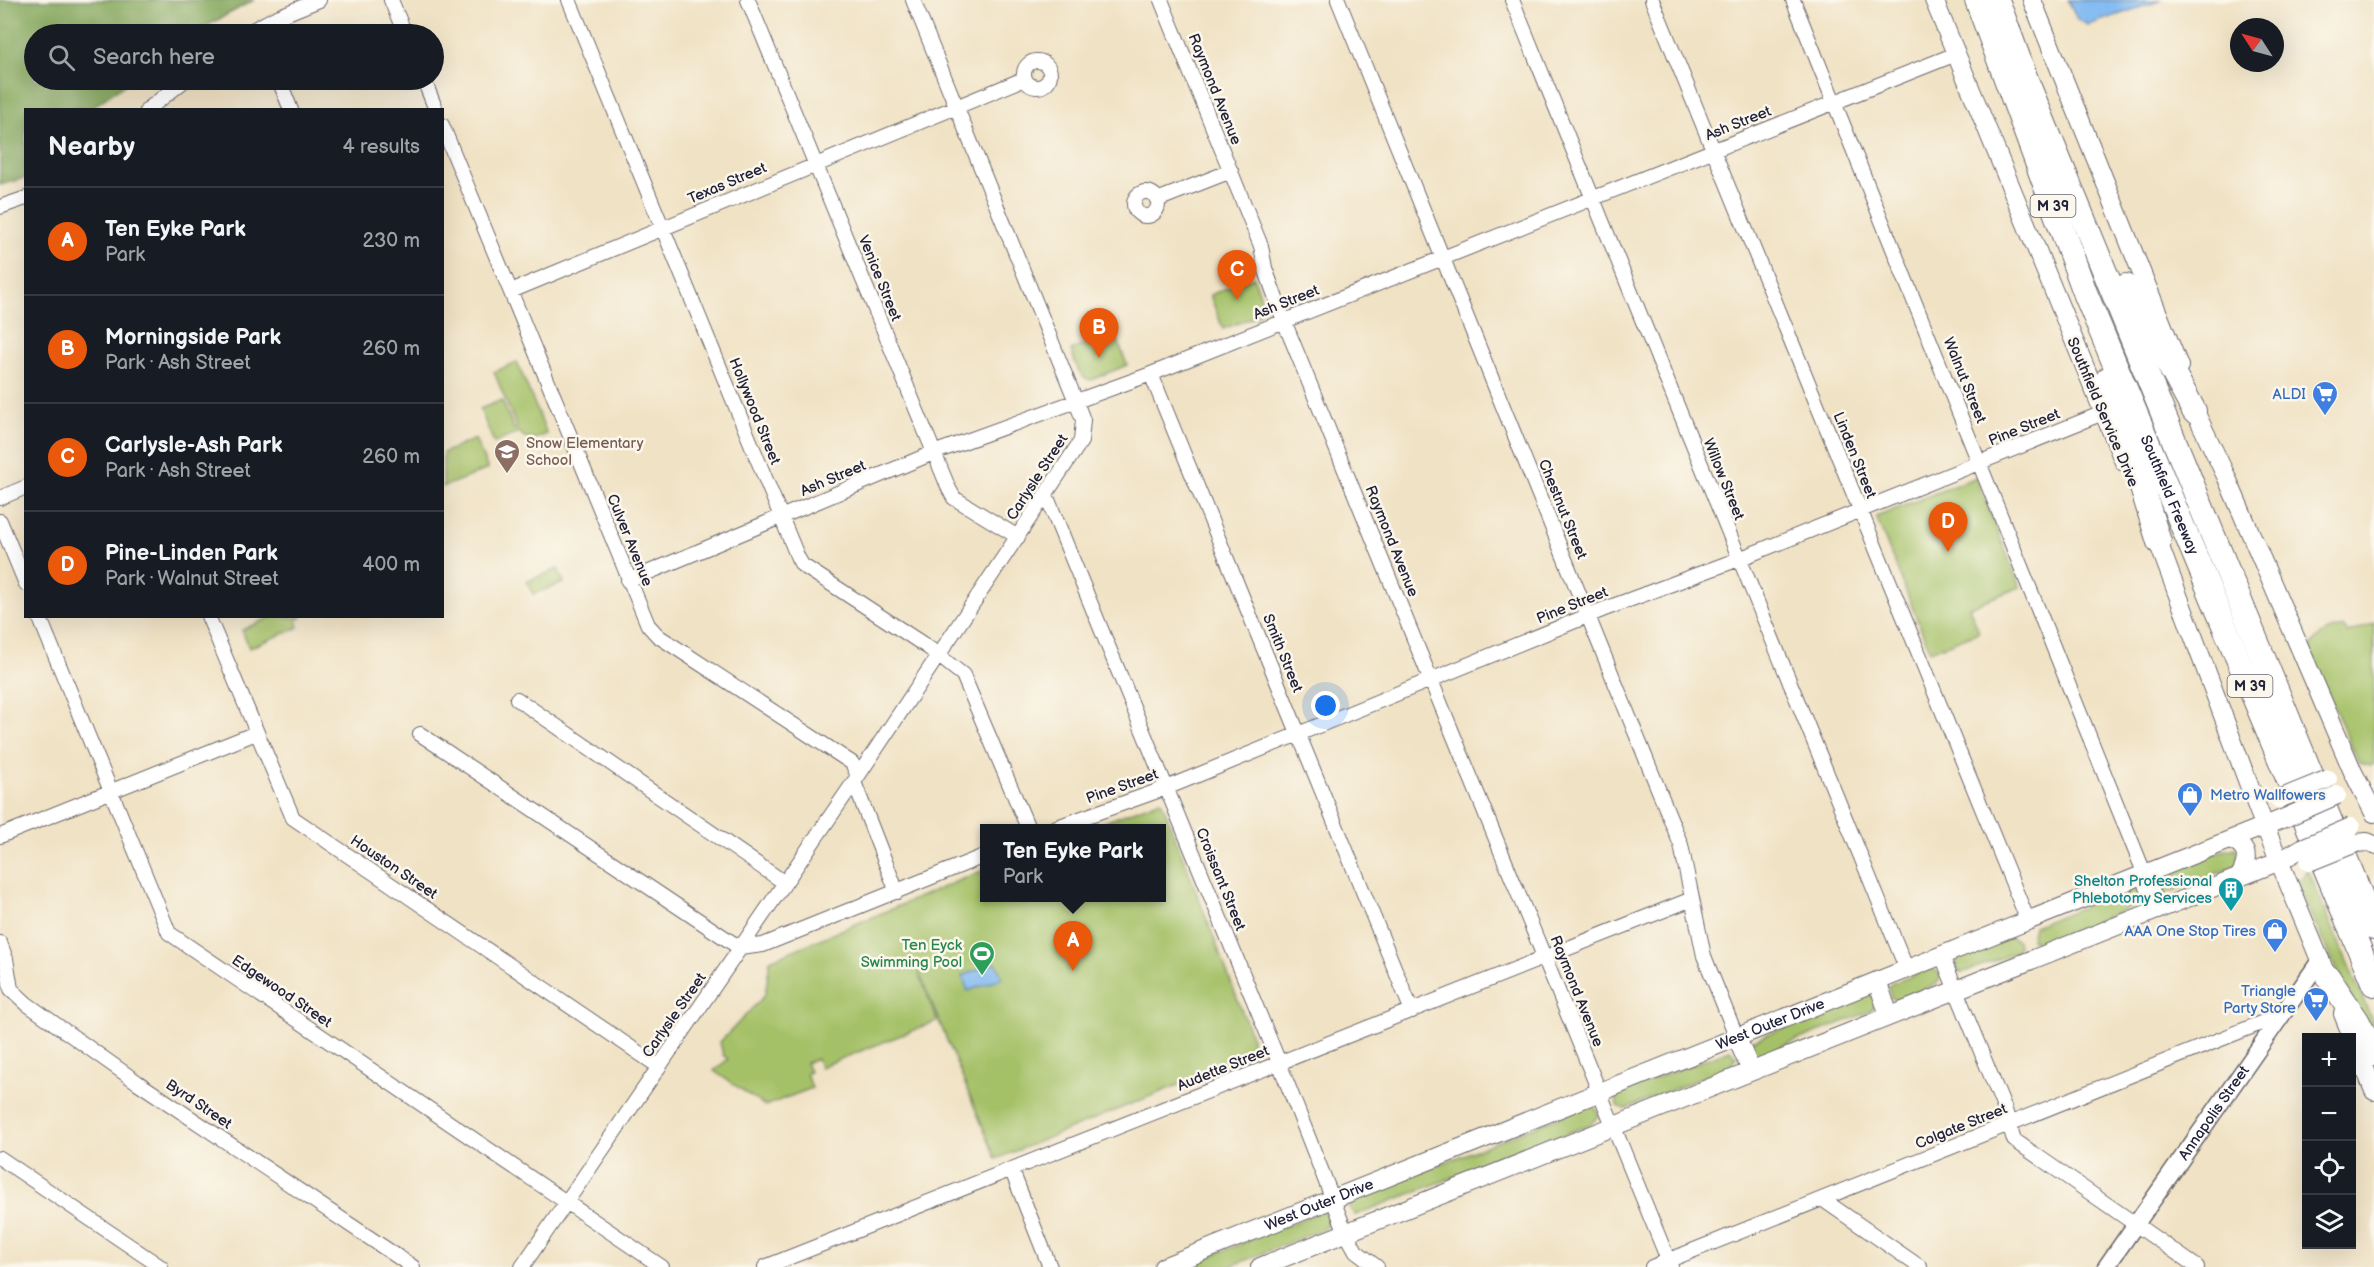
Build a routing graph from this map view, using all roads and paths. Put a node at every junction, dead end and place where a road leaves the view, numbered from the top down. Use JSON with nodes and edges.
{"nodes":[{"id":1,"x":320,"y":0,"type":"edge"},
{"id":2,"x":391,"y":0,"type":"edge"},
{"id":3,"x":569,"y":0,"type":"edge"},
{"id":4,"x":748,"y":0,"type":"edge"},
{"id":5,"x":913,"y":0,"type":"edge"},
{"id":6,"x":1161,"y":0,"type":"edge"},
{"id":7,"x":1338,"y":0,"type":"edge"},
{"id":8,"x":1512,"y":0,"type":"edge"},
{"id":9,"x":1652,"y":0,"type":"edge"},
{"id":10,"x":1793,"y":0,"type":"edge"},
{"id":11,"x":1934,"y":0,"type":"edge"},
{"id":12,"x":1977,"y":0,"type":"edge"},
{"id":13,"x":1997,"y":0,"type":"edge"},
{"id":14,"x":2032,"y":0,"type":"edge"},
{"id":15,"x":273,"y":24,"type":"edge"},
{"id":16,"x":401,"y":24,"type":"edge"},
{"id":17,"x":1956,"y":54,"type":"junction"},
{"id":18,"x":1024,"y":79,"type":"dead end"},
{"id":19,"x":2027,"y":82,"type":"junction"},
{"id":20,"x":172,"y":90,"type":"edge"},
{"id":21,"x":283,"y":90,"type":"edge"},
{"id":22,"x":428,"y":90,"type":"edge"},
{"id":23,"x":1834,"y":102,"type":"junction"},
{"id":24,"x":956,"y":107,"type":"junction"},
{"id":25,"x":150,"y":108,"type":"edge"},
{"id":26,"x":290,"y":108,"type":"edge"},
{"id":27,"x":435,"y":108,"type":"edge"},
{"id":28,"x":444,"y":130,"type":"edge"},
{"id":29,"x":1714,"y":151,"type":"junction"},
{"id":30,"x":816,"y":163,"type":"junction"},
{"id":31,"x":1231,"y":171,"type":"junction"},
{"id":32,"x":1593,"y":198,"type":"junction"},
{"id":33,"x":24,"y":199,"type":"edge"},
{"id":34,"x":1157,"y":200,"type":"dead end"},
{"id":35,"x":0,"y":207,"type":"edge"},
{"id":36,"x":663,"y":228,"type":"junction"},
{"id":37,"x":1443,"y":258,"type":"junction"},
{"id":38,"x":511,"y":291,"type":"junction"},
{"id":39,"x":2086,"y":296,"type":"junction"},
{"id":40,"x":1284,"y":321,"type":"junction"},
{"id":41,"x":1151,"y":374,"type":"junction"},
{"id":42,"x":1075,"y":399,"type":"junction"},
{"id":43,"x":2194,"y":411,"type":"junction"},
{"id":44,"x":2103,"y":413,"type":"junction"},
{"id":45,"x":933,"y":453,"type":"junction"},
{"id":46,"x":1981,"y":463,"type":"junction"},
{"id":47,"x":24,"y":488,"type":"edge"},
{"id":48,"x":1046,"y":495,"type":"junction"},
{"id":49,"x":0,"y":498,"type":"edge"},
{"id":50,"x":1860,"y":511,"type":"junction"},
{"id":51,"x":781,"y":518,"type":"junction"},
{"id":52,"x":0,"y":521,"type":"edge"},
{"id":53,"x":1018,"y":537,"type":"junction"},
{"id":54,"x":2159,"y":542,"type":"junction"},
{"id":55,"x":1739,"y":559,"type":"junction"},
{"id":56,"x":24,"y":579,"type":"edge"},
{"id":57,"x":628,"y":581,"type":"junction"},
{"id":58,"x":1588,"y":616,"type":"junction"},
{"id":59,"x":40,"y":618,"type":"edge"},
{"id":60,"x":209,"y":618,"type":"edge"},
{"id":61,"x":938,"y":655,"type":"junction"},
{"id":62,"x":1432,"y":681,"type":"junction"},
{"id":63,"x":517,"y":699,"type":"dead end"},
{"id":64,"x":256,"y":733,"type":"junction"},
{"id":65,"x":420,"y":734,"type":"dead end"},
{"id":66,"x":1299,"y":734,"type":"junction"},
{"id":67,"x":2343,"y":748,"type":"junction"},
{"id":68,"x":856,"y":779,"type":"junction"},
{"id":69,"x":2366,"y":781,"type":"edge"},
{"id":70,"x":2332,"y":787,"type":"junction"},
{"id":71,"x":1166,"y":788,"type":"junction"},
{"id":72,"x":109,"y":790,"type":"junction"},
{"id":73,"x":2255,"y":799,"type":"junction"},
{"id":74,"x":2374,"y":815,"type":"edge"},
{"id":75,"x":1026,"y":824,"type":"edge"},
{"id":76,"x":1065,"y":824,"type":"edge"},
{"id":77,"x":2265,"y":826,"type":"junction"},
{"id":78,"x":0,"y":836,"type":"edge"},
{"id":79,"x":2360,"y":839,"type":"edge"},
{"id":80,"x":2231,"y":840,"type":"junction"},
{"id":81,"x":2306,"y":855,"type":"junction"},
{"id":82,"x":980,"y":858,"type":"edge"},
{"id":83,"x":2280,"y":861,"type":"junction"},
{"id":84,"x":2145,"y":875,"type":"junction"},
{"id":85,"x":2240,"y":876,"type":"junction"},
{"id":86,"x":785,"y":883,"type":"junction"},
{"id":87,"x":2292,"y":891,"type":"junction"},
{"id":88,"x":897,"y":892,"type":"junction"},
{"id":89,"x":1692,"y":899,"type":"junction"},
{"id":90,"x":2157,"y":910,"type":"junction"},
{"id":91,"x":2028,"y":921,"type":"junction"},
{"id":92,"x":2374,"y":928,"type":"edge"},
{"id":93,"x":0,"y":943,"type":"edge"},
{"id":94,"x":740,"y":948,"type":"junction"},
{"id":95,"x":1942,"y":956,"type":"junction"},
{"id":96,"x":1545,"y":958,"type":"junction"},
{"id":97,"x":2324,"y":968,"type":"junction"},
{"id":98,"x":1906,"y":970,"type":"junction"},
{"id":99,"x":4,"y":973,"type":"edge"},
{"id":100,"x":1877,"y":981,"type":"junction"},
{"id":101,"x":2374,"y":984,"type":"edge"},
{"id":102,"x":1955,"y":989,"type":"junction"},
{"id":103,"x":1412,"y":1011,"type":"junction"},
{"id":104,"x":1889,"y":1015,"type":"junction"},
{"id":105,"x":2282,"y":1016,"type":"junction"},
{"id":106,"x":1737,"y":1038,"type":"junction"},
{"id":107,"x":2374,"y":1054,"type":"edge"},
{"id":108,"x":1279,"y":1064,"type":"junction"},
{"id":109,"x":658,"y":1066,"type":"junction"},
{"id":110,"x":1750,"y":1071,"type":"junction"},
{"id":111,"x":2374,"y":1091,"type":"edge"},
{"id":112,"x":1600,"y":1093,"type":"junction"},
{"id":113,"x":2009,"y":1125,"type":"junction"},
{"id":114,"x":1614,"y":1126,"type":"junction"},
{"id":115,"x":0,"y":1158,"type":"edge"},
{"id":116,"x":1011,"y":1171,"type":"junction"},
{"id":117,"x":1334,"y":1199,"type":"junction"},
{"id":118,"x":1822,"y":1199,"type":"junction"},
{"id":119,"x":566,"y":1202,"type":"junction"},
{"id":120,"x":2135,"y":1225,"type":"junction"},
{"id":121,"x":1346,"y":1233,"type":"junction"},
{"id":122,"x":1670,"y":1264,"type":"edge"},
{"id":123,"x":161,"y":1267,"type":"edge"},
{"id":124,"x":413,"y":1267,"type":"edge"},
{"id":125,"x":522,"y":1267,"type":"edge"},
{"id":126,"x":662,"y":1267,"type":"edge"},
{"id":127,"x":765,"y":1267,"type":"edge"},
{"id":128,"x":1050,"y":1267,"type":"edge"},
{"id":129,"x":1163,"y":1267,"type":"edge"},
{"id":130,"x":1260,"y":1267,"type":"edge"},
{"id":131,"x":1377,"y":1267,"type":"edge"},
{"id":132,"x":1652,"y":1267,"type":"edge"},
{"id":133,"x":1920,"y":1267,"type":"edge"},
{"id":134,"x":2106,"y":1267,"type":"edge"},
{"id":135,"x":2197,"y":1267,"type":"edge"}],
"edges":[{"from":1,"to":15,"type":"street"},
{"from":2,"to":16,"type":"street"},
{"from":3,"to":36,"type":"street","name":"Hollywood Street"},
{"from":4,"to":30,"type":"street","name":"Venice Street"},
{"from":5,"to":24,"type":"street","name":"Carlysle Street"},
{"from":6,"to":31,"type":"street","name":"Raymond Avenue"},
{"from":7,"to":37,"type":"street","name":"Chestnut Street"},
{"from":8,"to":32,"type":"street","name":"Willow Street"},
{"from":9,"to":29,"type":"street","name":"Linden Street"},
{"from":10,"to":23,"type":"street","name":"Walnut Street"},
{"from":11,"to":17,"type":"main road","name":"Southfield Service Drive"},
{"from":12,"to":39,"type":"highway","name":"Southfield Freeway","number":"M 39"},
{"from":13,"to":19,"type":"highway","name":"Southfield Freeway","number":"M 39"},
{"from":14,"to":43,"type":"main road"},
{"from":17,"to":23,"type":"street","name":"Ash Street"},
{"from":17,"to":44,"type":"main road","name":"Southfield Service Drive"},
{"from":18,"to":24,"type":"street","name":"Texas Street"},
{"from":19,"to":43,"type":"highway"},
{"from":19,"to":92,"type":"highway","name":"Southfield Freeway","number":"M 39"},
{"from":20,"to":25,"type":"street"},
{"from":21,"to":26,"type":"street"},
{"from":22,"to":27,"type":"street"},
{"from":23,"to":29,"type":"street","name":"Ash Street"},
{"from":23,"to":46,"type":"street","name":"Walnut Street"},
{"from":24,"to":30,"type":"street","name":"Texas Street"},
{"from":24,"to":42,"type":"street","name":"Carlysle Street"},
{"from":28,"to":38,"type":"street","name":"Culver Avenue"},
{"from":29,"to":32,"type":"street","name":"Ash Street"},
{"from":29,"to":50,"type":"street","name":"Linden Street"},
{"from":30,"to":36,"type":"street","name":"Texas Street"},
{"from":30,"to":45,"type":"street","name":"Venice Street"},
{"from":31,"to":34,"type":"street"},
{"from":31,"to":40,"type":"street","name":"Raymond Avenue"},
{"from":32,"to":37,"type":"street","name":"Ash Street"},
{"from":32,"to":55,"type":"street","name":"Willow Street"},
{"from":33,"to":35,"type":"street"},
{"from":36,"to":38,"type":"street","name":"Texas Street"},
{"from":36,"to":51,"type":"street","name":"Hollywood Street"},
{"from":37,"to":40,"type":"street","name":"Ash Street"},
{"from":37,"to":58,"type":"street","name":"Chestnut Street"},
{"from":38,"to":57,"type":"street","name":"Culver Avenue"},
{"from":39,"to":54,"type":"highway"},
{"from":39,"to":101,"type":"highway","name":"Southfield Freeway","number":"M 39"},
{"from":40,"to":41,"type":"street","name":"Ash Street"},
{"from":40,"to":62,"type":"street","name":"Raymond Avenue"},
{"from":41,"to":42,"type":"street","name":"Ash Street"},
{"from":41,"to":66,"type":"street","name":"Smith Street"},
{"from":42,"to":45,"type":"street","name":"Ash Street"},
{"from":42,"to":48,"type":"street","name":"Carlysle Street"},
{"from":43,"to":67,"type":"main road"},
{"from":44,"to":46,"type":"street","name":"Pine Street"},
{"from":44,"to":54,"type":"main road","name":"Southfield Service Drive"},
{"from":45,"to":51,"type":"street","name":"Ash Street"},
{"from":45,"to":53,"type":"street","name":"Venice Street"},
{"from":46,"to":50,"type":"street","name":"Pine Street"},
{"from":46,"to":84,"type":"street","name":"Walnut Street"},
{"from":47,"to":49,"type":"street"},
{"from":48,"to":53,"type":"street","name":"Carlysle Street"},
{"from":48,"to":71,"type":"street","name":"Croissant Street"},
{"from":50,"to":55,"type":"street","name":"Pine Street"},
{"from":50,"to":91,"type":"street","name":"Linden Street"},
{"from":51,"to":57,"type":"street","name":"Ash Street"},
{"from":51,"to":61,"type":"street","name":"Hollywood Street"},
{"from":52,"to":56,"type":"street"},
{"from":53,"to":61,"type":"street","name":"Carlysle Street"},
{"from":54,"to":73,"type":"main road","name":"Southfield Service Drive"},
{"from":55,"to":58,"type":"street","name":"Pine Street"},
{"from":55,"to":98,"type":"street","name":"Willow Street"},
{"from":57,"to":68,"type":"street","name":"Culver Avenue"},
{"from":58,"to":62,"type":"street","name":"Pine Street"},
{"from":58,"to":89,"type":"street","name":"Chestnut Street"},
{"from":59,"to":72,"type":"street","name":"Edgewood Street"},
{"from":60,"to":64,"type":"street","name":"Houston Street"},
{"from":61,"to":68,"type":"street","name":"Carlysle Street"},
{"from":61,"to":75,"type":"street","name":"Hollywood Street"},
{"from":62,"to":66,"type":"street","name":"Pine Street"},
{"from":62,"to":96,"type":"street","name":"Raymond Avenue"},
{"from":63,"to":86,"type":"street"},
{"from":64,"to":72,"type":"street"},
{"from":64,"to":109,"type":"street","name":"Houston Street"},
{"from":65,"to":94,"type":"street"},
{"from":66,"to":71,"type":"street","name":"Pine Street"},
{"from":66,"to":103,"type":"street","name":"Smith Street"},
{"from":67,"to":69,"type":"main road"},
{"from":67,"to":70,"type":"main road"},
{"from":68,"to":86,"type":"street","name":"Carlysle Street"},
{"from":68,"to":88,"type":"street","name":"Culver Avenue"},
{"from":69,"to":70,"type":"main road","name":"West Outer Drive"},
{"from":69,"to":74,"type":"main road"},
{"from":70,"to":73,"type":"main road","bridge":true},
{"from":70,"to":77,"type":"main road","name":"West Outer Drive","bridge":true},
{"from":71,"to":76,"type":"street","name":"Pine Street"},
{"from":71,"to":108,"type":"street","name":"Croissant Street"},
{"from":72,"to":78,"type":"street"},
{"from":72,"to":119,"type":"street","name":"Edgewood Street"},
{"from":73,"to":77,"type":"main road","name":"Southfield Service Drive"},
{"from":74,"to":79,"type":"main road"},
{"from":77,"to":80,"type":"main road","name":"West Outer Drive"},
{"from":77,"to":83,"type":"main road","name":"Southfield Service Drive"},
{"from":79,"to":81,"type":"main road","bridge":true},
{"from":80,"to":84,"type":"main road","name":"West Outer Drive"},
{"from":80,"to":85,"type":"main road"},
{"from":81,"to":83,"type":"main road"},
{"from":81,"to":87,"type":"main road"},
{"from":82,"to":88,"type":"street"},
{"from":83,"to":85,"type":"main road"},
{"from":83,"to":87,"type":"main road","name":"Southfield Service Drive"},
{"from":84,"to":90,"type":"main road"},
{"from":84,"to":91,"type":"main road","name":"West Outer Drive"},
{"from":85,"to":90,"type":"main road"},
{"from":86,"to":94,"type":"street","name":"Carlysle Street"},
{"from":87,"to":97,"type":"main road","name":"Southfield Service Drive"},
{"from":88,"to":94,"type":"street"},
{"from":89,"to":96,"type":"street","name":"Audette Street"},
{"from":89,"to":106,"type":"street","name":"Chestnut Street"},
{"from":90,"to":102,"type":"main road"},
{"from":91,"to":95,"type":"main road","name":"West Outer Drive"},
{"from":93,"to":99,"type":"street","name":"Byrd Street"},
{"from":94,"to":109,"type":"street","name":"Carlysle Street"},
{"from":95,"to":98,"type":"main road","name":"West Outer Drive"},
{"from":95,"to":102,"type":"street"},
{"from":96,"to":103,"type":"street","name":"Audette Street"},
{"from":96,"to":112,"type":"street","name":"Raymond Avenue"},
{"from":97,"to":105,"type":"street","name":"Annapolis Street"},
{"from":97,"to":107,"type":"highway"},
{"from":97,"to":111,"type":"main road","name":"Southfield Service Drive"},
{"from":98,"to":100,"type":"main road","name":"West Outer Drive"},
{"from":99,"to":124,"type":"street","name":"Byrd Street"},
{"from":100,"to":104,"type":"main road"},
{"from":100,"to":106,"type":"main road","name":"West Outer Drive"},
{"from":102,"to":104,"type":"main road"},
{"from":102,"to":113,"type":"street"},
{"from":103,"to":108,"type":"street","name":"Audette Street"},
{"from":104,"to":110,"type":"main road"},
{"from":105,"to":113,"type":"street","name":"Colgate Street"},
{"from":105,"to":120,"type":"street","name":"Annapolis Street"},
{"from":106,"to":110,"type":"main road"},
{"from":106,"to":112,"type":"main road","name":"West Outer Drive"},
{"from":108,"to":116,"type":"street","name":"Audette Street"},
{"from":108,"to":117,"type":"street","name":"Croissant Street"},
{"from":109,"to":119,"type":"street","name":"Carlysle Street"},
{"from":110,"to":114,"type":"main road"},
{"from":112,"to":114,"type":"street","name":"Raymond Avenue"},
{"from":112,"to":117,"type":"main road","name":"West Outer Drive"},
{"from":113,"to":118,"type":"street","name":"Colgate Street"},
{"from":113,"to":120,"type":"street"},
{"from":114,"to":121,"type":"main road"},
{"from":114,"to":122,"type":"street","name":"Raymond Avenue"},
{"from":115,"to":123,"type":"street"},
{"from":116,"to":127,"type":"street","name":"Audette Street"},
{"from":116,"to":128,"type":"street"},
{"from":117,"to":121,"type":"street","name":"Croissant Street"},
{"from":117,"to":129,"type":"main road","name":"West Outer Drive"},
{"from":118,"to":122,"type":"street","name":"Colgate Street"},
{"from":118,"to":133,"type":"street"},
{"from":119,"to":125,"type":"street","name":"Carlysle Street"},
{"from":119,"to":126,"type":"street","name":"Edgewood Street"},
{"from":120,"to":134,"type":"street","name":"Annapolis Street"},
{"from":120,"to":135,"type":"street"},
{"from":121,"to":130,"type":"main road"},
{"from":121,"to":131,"type":"street","name":"Croissant Street"},
{"from":122,"to":132,"type":"street","name":"Colgate Street"}]}
